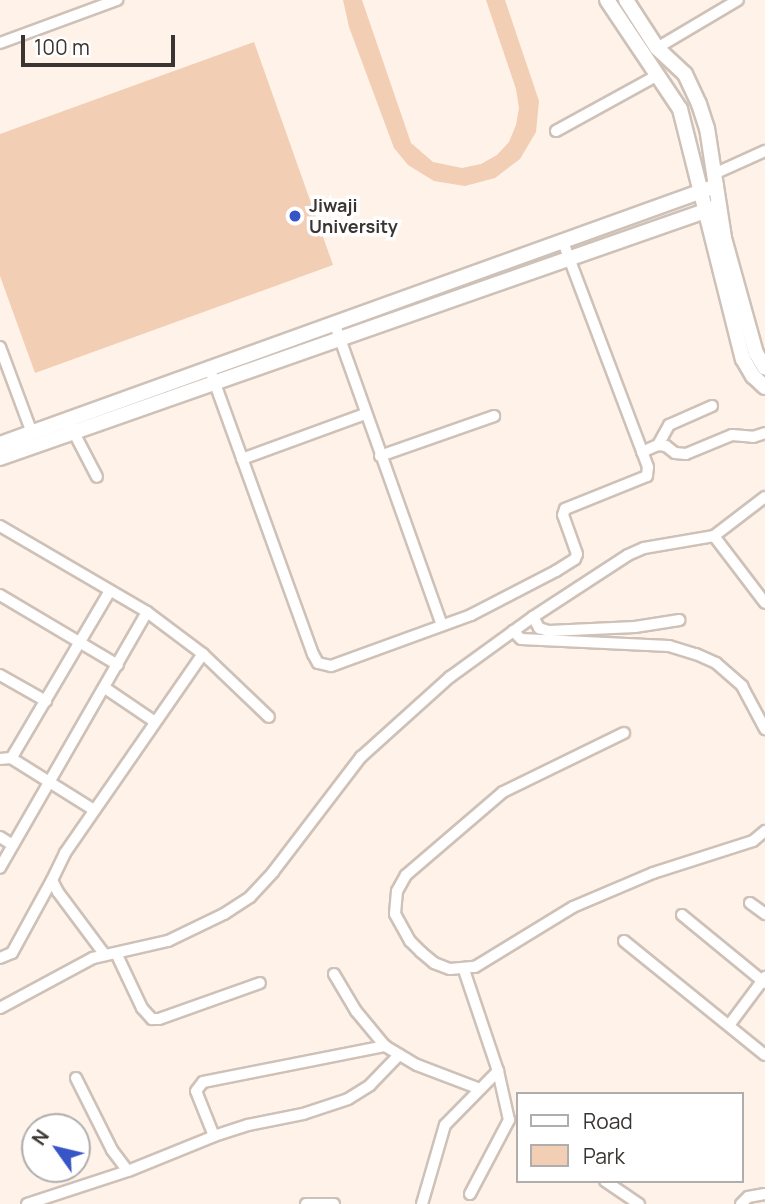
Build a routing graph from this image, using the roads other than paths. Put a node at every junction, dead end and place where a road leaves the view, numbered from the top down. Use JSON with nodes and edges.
{"nodes":[{"id":1,"x":116,"y":0,"type":"edge"},
{"id":2,"x":607,"y":0,"type":"edge"},
{"id":3,"x":626,"y":0,"type":"edge"},
{"id":4,"x":738,"y":0,"type":"edge"},
{"id":5,"x":0,"y":43,"type":"edge"},
{"id":6,"x":657,"y":48,"type":"junction"},
{"id":7,"x":656,"y":76,"type":"junction"},
{"id":8,"x":556,"y":131,"type":"dead end"},
{"id":9,"x":765,"y":151,"type":"edge"},
{"id":10,"x":715,"y":180,"type":"junction"},
{"id":11,"x":701,"y":191,"type":"junction"},
{"id":12,"x":712,"y":208,"type":"junction"},
{"id":13,"x":565,"y":249,"type":"junction"},
{"id":14,"x":334,"y":322,"type":"junction"},
{"id":15,"x":338,"y":338,"type":"junction"},
{"id":16,"x":0,"y":347,"type":"edge"},
{"id":17,"x":209,"y":367,"type":"junction"},
{"id":18,"x":765,"y":368,"type":"edge"},
{"id":19,"x":213,"y":384,"type":"junction"},
{"id":20,"x":765,"y":387,"type":"edge"},
{"id":21,"x":712,"y":406,"type":"dead end"},
{"id":22,"x":365,"y":414,"type":"junction"},
{"id":23,"x":494,"y":416,"type":"dead end"},
{"id":24,"x":70,"y":426,"type":"junction"},
{"id":25,"x":32,"y":433,"type":"junction"},
{"id":26,"x":765,"y":433,"type":"edge"},
{"id":27,"x":0,"y":444,"type":"edge"},
{"id":28,"x":658,"y":445,"type":"junction"},
{"id":29,"x":642,"y":452,"type":"junction"},
{"id":30,"x":380,"y":456,"type":"junction"},
{"id":31,"x":0,"y":458,"type":"edge"},
{"id":32,"x":242,"y":458,"type":"junction"},
{"id":33,"x":97,"y":478,"type":"dead end"},
{"id":34,"x":764,"y":501,"type":"edge"},
{"id":35,"x":0,"y":526,"type":"edge"},
{"id":36,"x":714,"y":536,"type":"junction"},
{"id":37,"x":110,"y":591,"type":"junction"},
{"id":38,"x":0,"y":595,"type":"edge"},
{"id":39,"x":765,"y":603,"type":"edge"},
{"id":40,"x":147,"y":612,"type":"junction"},
{"id":41,"x":533,"y":617,"type":"junction"},
{"id":42,"x":679,"y":620,"type":"dead end"},
{"id":43,"x":442,"y":625,"type":"junction"},
{"id":44,"x":513,"y":631,"type":"junction"},
{"id":45,"x":81,"y":643,"type":"junction"},
{"id":46,"x":203,"y":654,"type":"junction"},
{"id":47,"x":118,"y":665,"type":"junction"},
{"id":48,"x":0,"y":676,"type":"edge"},
{"id":49,"x":105,"y":688,"type":"junction"},
{"id":50,"x":46,"y":701,"type":"junction"},
{"id":51,"x":269,"y":717,"type":"dead end"},
{"id":52,"x":155,"y":722,"type":"junction"},
{"id":53,"x":765,"y":729,"type":"edge"},
{"id":54,"x":624,"y":733,"type":"dead end"},
{"id":55,"x":6,"y":758,"type":"edge"},
{"id":56,"x":49,"y":783,"type":"junction"},
{"id":57,"x":94,"y":810,"type":"junction"},
{"id":58,"x":765,"y":831,"type":"edge"},
{"id":59,"x":0,"y":837,"type":"edge"},
{"id":60,"x":13,"y":845,"type":"junction"},
{"id":61,"x":0,"y":868,"type":"edge"},
{"id":62,"x":52,"y":880,"type":"junction"},
{"id":63,"x":750,"y":903,"type":"dead end"},
{"id":64,"x":765,"y":914,"type":"edge"},
{"id":65,"x":682,"y":915,"type":"dead end"},
{"id":66,"x":624,"y":940,"type":"dead end"},
{"id":67,"x":110,"y":954,"type":"junction"},
{"id":68,"x":0,"y":958,"type":"edge"},
{"id":69,"x":464,"y":970,"type":"junction"},
{"id":70,"x":334,"y":974,"type":"dead end"},
{"id":71,"x":764,"y":980,"type":"edge"},
{"id":72,"x":260,"y":984,"type":"dead end"},
{"id":73,"x":0,"y":1007,"type":"edge"},
{"id":74,"x":730,"y":1024,"type":"junction"},
{"id":75,"x":385,"y":1046,"type":"junction"},
{"id":76,"x":399,"y":1055,"type":"junction"},
{"id":77,"x":765,"y":1055,"type":"edge"},
{"id":78,"x":498,"y":1071,"type":"junction"},
{"id":79,"x":75,"y":1078,"type":"dead end"},
{"id":80,"x":480,"y":1089,"type":"junction"},
{"id":81,"x":513,"y":1123,"type":"edge"},
{"id":82,"x":214,"y":1136,"type":"junction"},
{"id":83,"x":128,"y":1171,"type":"junction"},
{"id":84,"x":608,"y":1183,"type":"edge"},
{"id":85,"x":470,"y":1194,"type":"dead end"},
{"id":86,"x":765,"y":1195,"type":"edge"},
{"id":87,"x":744,"y":1200,"type":"edge"},
{"id":88,"x":50,"y":1201,"type":"edge"},
{"id":89,"x":27,"y":1204,"type":"edge"},
{"id":90,"x":306,"y":1204,"type":"edge"},
{"id":91,"x":334,"y":1204,"type":"edge"},
{"id":92,"x":422,"y":1204,"type":"edge"},
{"id":93,"x":639,"y":1204,"type":"edge"}],
"edges":[{"from":1,"to":5,"type":"street"},
{"from":2,"to":7,"type":"main road"},
{"from":3,"to":6,"type":"main road"},
{"from":4,"to":6,"type":"street"},
{"from":6,"to":10,"type":"main road"},
{"from":7,"to":8,"type":"street"},
{"from":7,"to":11,"type":"main road"},
{"from":9,"to":10,"type":"street"},
{"from":10,"to":11,"type":"main road"},
{"from":10,"to":12,"type":"main road"},
{"from":11,"to":12,"type":"main road"},
{"from":11,"to":13,"type":"main road"},
{"from":12,"to":13,"type":"main road"},
{"from":12,"to":18,"type":"main road"},
{"from":12,"to":20,"type":"main road"},
{"from":13,"to":14,"type":"main road"},
{"from":13,"to":15,"type":"main road"},
{"from":13,"to":29,"type":"street"},
{"from":14,"to":15,"type":"street"},
{"from":14,"to":17,"type":"main road"},
{"from":15,"to":19,"type":"main road"},
{"from":15,"to":22,"type":"street"},
{"from":16,"to":25,"type":"street"},
{"from":17,"to":19,"type":"street"},
{"from":17,"to":24,"type":"main road"},
{"from":19,"to":24,"type":"main road"},
{"from":19,"to":32,"type":"street"},
{"from":21,"to":28,"type":"street"},
{"from":22,"to":30,"type":"street"},
{"from":22,"to":32,"type":"street"},
{"from":23,"to":30,"type":"street"},
{"from":24,"to":25,"type":"main road"},
{"from":24,"to":31,"type":"main road"},
{"from":24,"to":33,"type":"street"},
{"from":25,"to":27,"type":"main road"},
{"from":26,"to":28,"type":"street"},
{"from":28,"to":29,"type":"street"},
{"from":29,"to":43,"type":"street"},
{"from":30,"to":43,"type":"street"},
{"from":32,"to":43,"type":"street"},
{"from":34,"to":36,"type":"street"},
{"from":35,"to":37,"type":"street"},
{"from":36,"to":39,"type":"street"},
{"from":36,"to":41,"type":"street"},
{"from":37,"to":40,"type":"street"},
{"from":37,"to":45,"type":"street"},
{"from":38,"to":45,"type":"street"},
{"from":40,"to":46,"type":"street"},
{"from":40,"to":47,"type":"street"},
{"from":41,"to":42,"type":"street"},
{"from":41,"to":44,"type":"street"},
{"from":44,"to":53,"type":"street"},
{"from":44,"to":67,"type":"street"},
{"from":45,"to":47,"type":"street"},
{"from":45,"to":50,"type":"street"},
{"from":46,"to":51,"type":"street"},
{"from":46,"to":52,"type":"street"},
{"from":47,"to":49,"type":"street"},
{"from":48,"to":50,"type":"street"},
{"from":49,"to":52,"type":"street"},
{"from":49,"to":56,"type":"street"},
{"from":50,"to":55,"type":"street"},
{"from":52,"to":57,"type":"street"},
{"from":54,"to":69,"type":"street"},
{"from":55,"to":56,"type":"street"},
{"from":56,"to":57,"type":"street"},
{"from":56,"to":60,"type":"street"},
{"from":57,"to":62,"type":"street"},
{"from":58,"to":69,"type":"street"},
{"from":59,"to":60,"type":"street"},
{"from":60,"to":61,"type":"street"},
{"from":62,"to":67,"type":"street"},
{"from":62,"to":68,"type":"street"},
{"from":63,"to":64,"type":"street"},
{"from":65,"to":71,"type":"street"},
{"from":66,"to":74,"type":"street"},
{"from":67,"to":72,"type":"street"},
{"from":67,"to":73,"type":"street"},
{"from":69,"to":78,"type":"street"},
{"from":70,"to":75,"type":"street"},
{"from":71,"to":74,"type":"street"},
{"from":74,"to":77,"type":"street"},
{"from":75,"to":76,"type":"street"},
{"from":75,"to":82,"type":"street"},
{"from":76,"to":80,"type":"street"},
{"from":76,"to":82,"type":"street"},
{"from":78,"to":80,"type":"street"},
{"from":78,"to":81,"type":"street"},
{"from":79,"to":83,"type":"street"},
{"from":80,"to":92,"type":"street"},
{"from":81,"to":85,"type":"street"},
{"from":82,"to":83,"type":"street"},
{"from":83,"to":88,"type":"street"},
{"from":84,"to":93,"type":"street"},
{"from":86,"to":87,"type":"street"},
{"from":88,"to":89,"type":"street"},
{"from":90,"to":91,"type":"street"}]}
